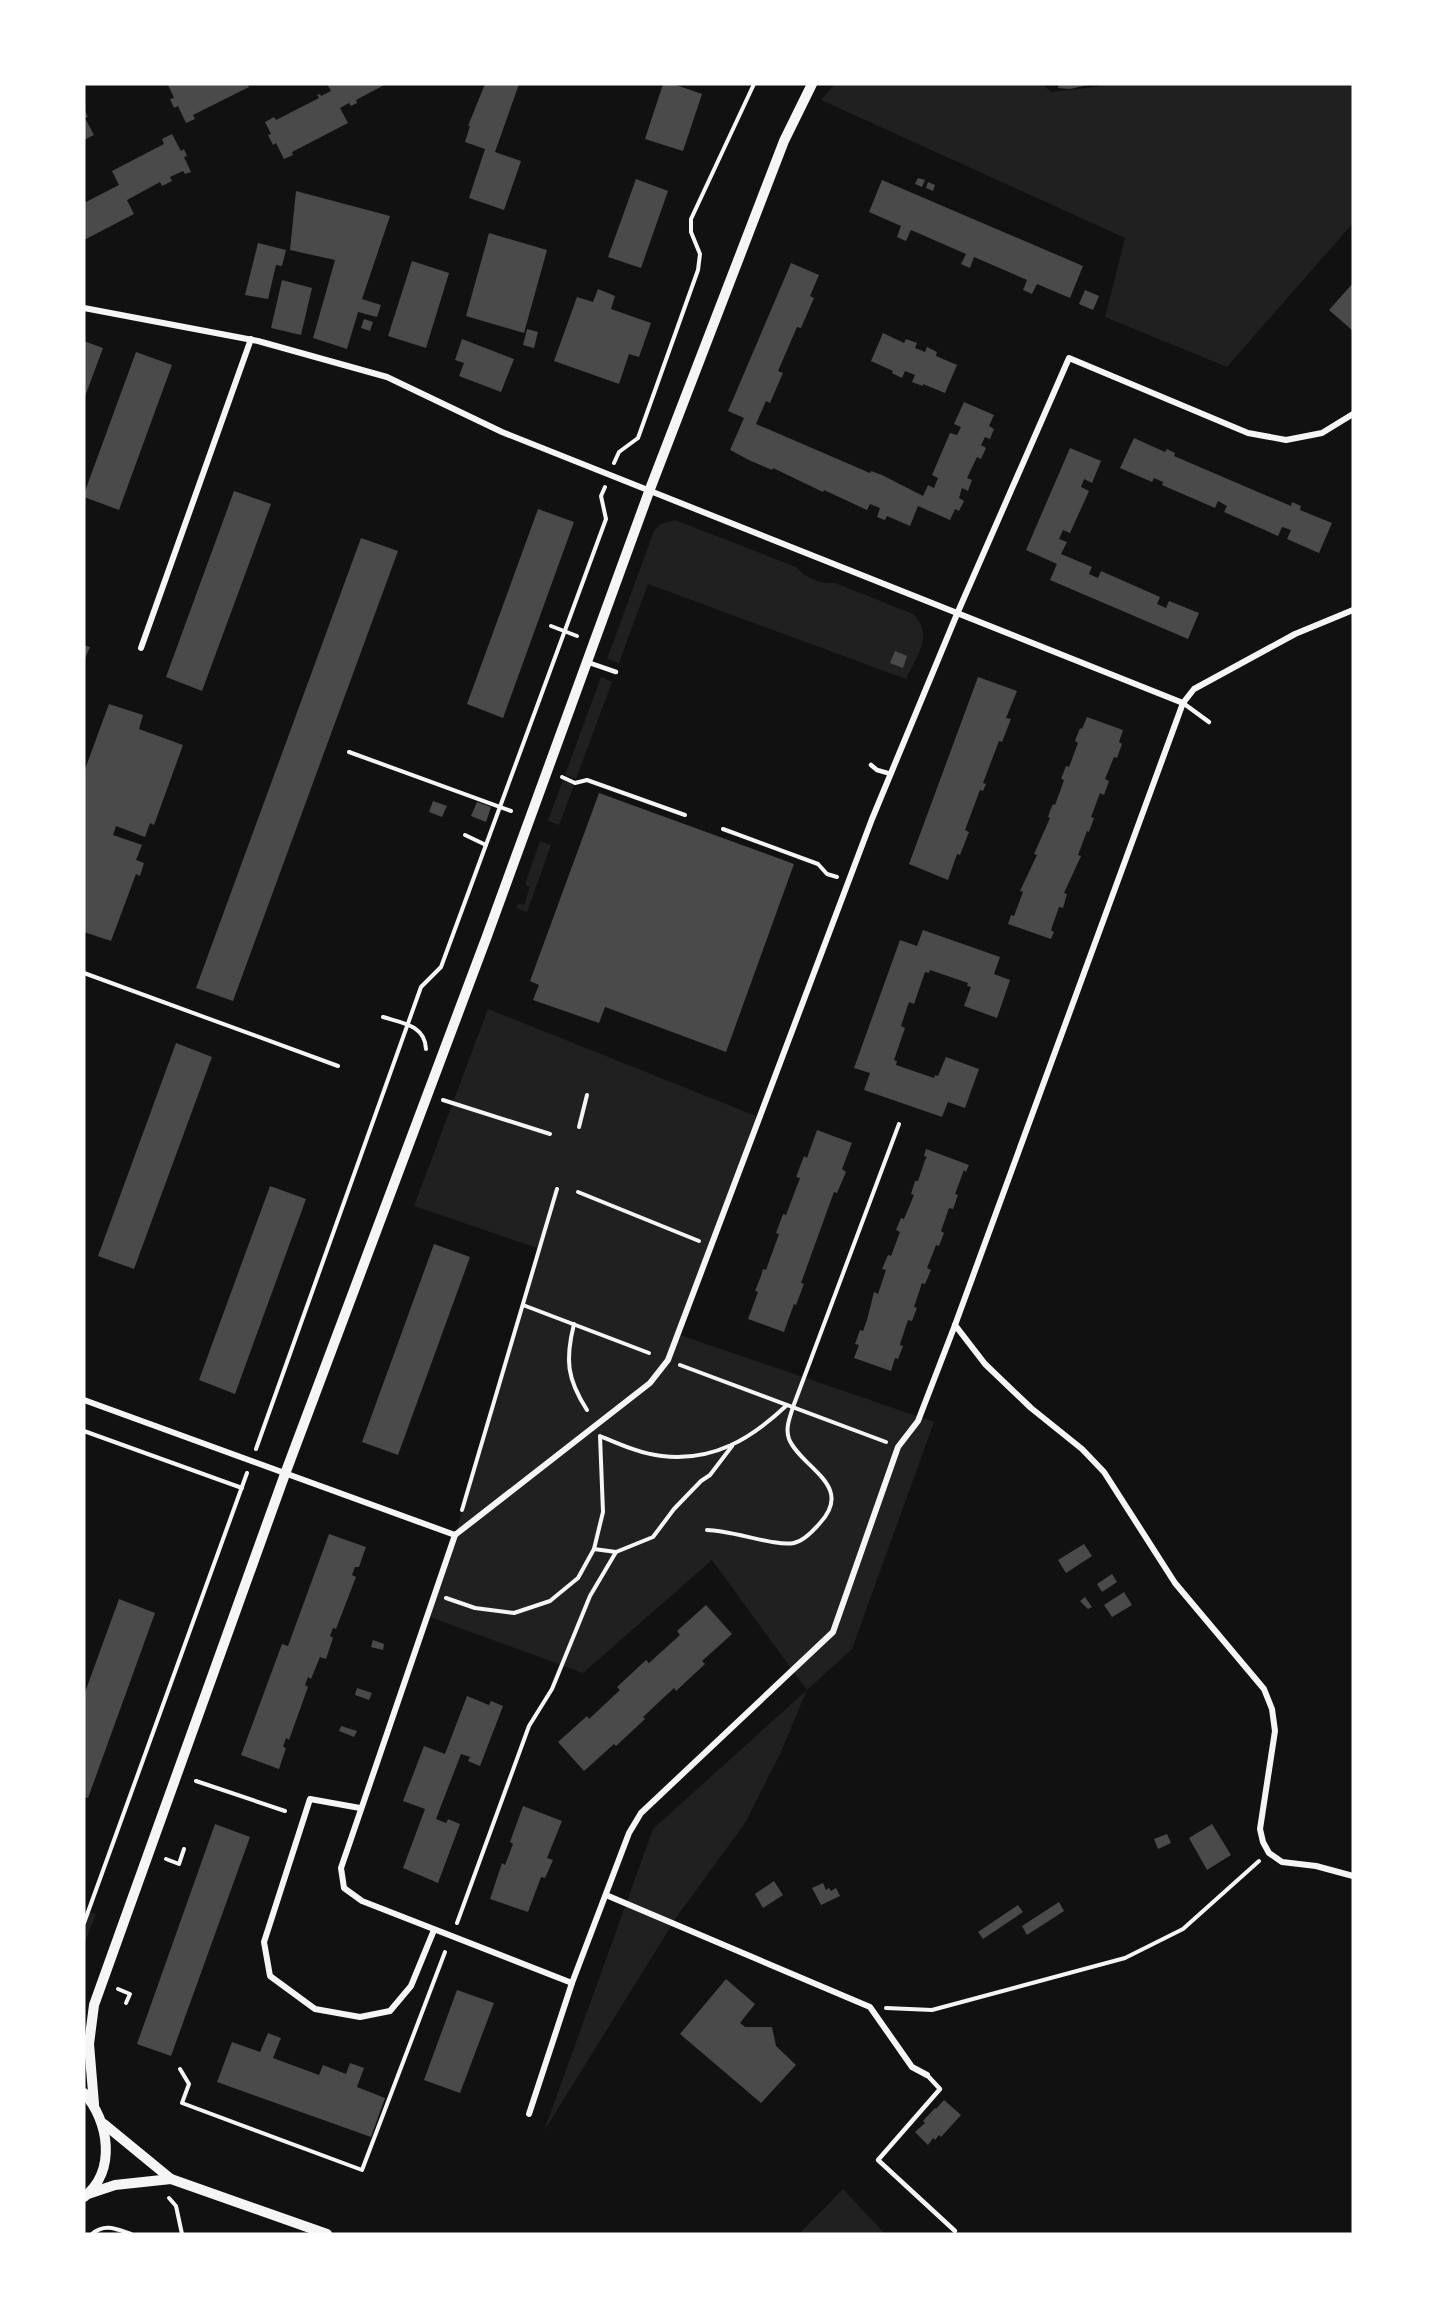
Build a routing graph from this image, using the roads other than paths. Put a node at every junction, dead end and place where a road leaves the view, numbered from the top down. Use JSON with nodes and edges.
{"nodes":[{"id":1,"x":812,"y":84,"type":"edge"},
{"id":2,"x":84,"y":308,"type":"edge"},
{"id":3,"x":251,"y":339,"type":"junction"},
{"id":4,"x":1353,"y":414,"type":"edge"},
{"id":5,"x":650,"y":489,"type":"junction"},
{"id":6,"x":1353,"y":610,"type":"edge"},
{"id":7,"x":957,"y":614,"type":"junction"},
{"id":8,"x":141,"y":648,"type":"dead end"},
{"id":9,"x":587,"y":662,"type":"junction"},
{"id":10,"x":616,"y":672,"type":"dead end"},
{"id":11,"x":1183,"y":703,"type":"junction"},
{"id":12,"x":1209,"y":722,"type":"dead end"},
{"id":13,"x":871,"y":765,"type":"dead end"},
{"id":14,"x":891,"y":774,"type":"junction"},
{"id":15,"x":955,"y":1325,"type":"junction"},
{"id":16,"x":84,"y":1400,"type":"edge"},
{"id":17,"x":285,"y":1474,"type":"junction"},
{"id":18,"x":455,"y":1535,"type":"junction"},
{"id":19,"x":360,"y":1809,"type":"junction"},
{"id":20,"x":1353,"y":1876,"type":"edge"},
{"id":21,"x":606,"y":1895,"type":"junction"},
{"id":22,"x":434,"y":1930,"type":"junction"},
{"id":23,"x":572,"y":1983,"type":"junction"},
{"id":24,"x":94,"y":2005,"type":"junction"},
{"id":25,"x":84,"y":2018,"type":"edge"},
{"id":26,"x":927,"y":2075,"type":"joint"},
{"id":27,"x":84,"y":2093,"type":"edge"},
{"id":28,"x":94,"y":2104,"type":"junction"},
{"id":29,"x":529,"y":2114,"type":"dead end"},
{"id":30,"x":104,"y":2124,"type":"junction"},
{"id":31,"x":171,"y":2179,"type":"junction"},
{"id":32,"x":86,"y":2195,"type":"edge"},
{"id":33,"x":955,"y":2231,"type":"dead end"},
{"id":34,"x":327,"y":2234,"type":"edge"}],
"edges":[{"from":1,"to":5,"type":"street"},
{"from":2,"to":3,"type":"street"},
{"from":3,"to":5,"type":"street"},
{"from":3,"to":8,"type":"street"},
{"from":4,"to":7,"type":"street"},
{"from":5,"to":7,"type":"street"},
{"from":5,"to":9,"type":"street"},
{"from":6,"to":11,"type":"street"},
{"from":7,"to":11,"type":"street"},
{"from":7,"to":14,"type":"street"},
{"from":9,"to":10,"type":"lane"},
{"from":9,"to":17,"type":"street"},
{"from":11,"to":12,"type":"lane"},
{"from":11,"to":15,"type":"street"},
{"from":13,"to":14,"type":"lane"},
{"from":14,"to":18,"type":"street"},
{"from":15,"to":20,"type":"street"},
{"from":15,"to":21,"type":"street"},
{"from":16,"to":17,"type":"street"},
{"from":17,"to":18,"type":"street"},
{"from":17,"to":24,"type":"street"},
{"from":18,"to":19,"type":"street"},
{"from":19,"to":22,"type":"street"},
{"from":19,"to":22,"type":"street"},
{"from":21,"to":23,"type":"street"},
{"from":21,"to":26,"type":"street"},
{"from":22,"to":23,"type":"street"},
{"from":23,"to":29,"type":"street"},
{"from":24,"to":25,"type":"street"},
{"from":24,"to":28,"type":"street"},
{"from":26,"to":33,"type":"lane"},
{"from":27,"to":28,"type":"street"},
{"from":28,"to":30,"type":"street"},
{"from":30,"to":31,"type":"street"},
{"from":30,"to":32,"type":"street"},
{"from":31,"to":32,"type":"street"},
{"from":31,"to":34,"type":"street"}]}
